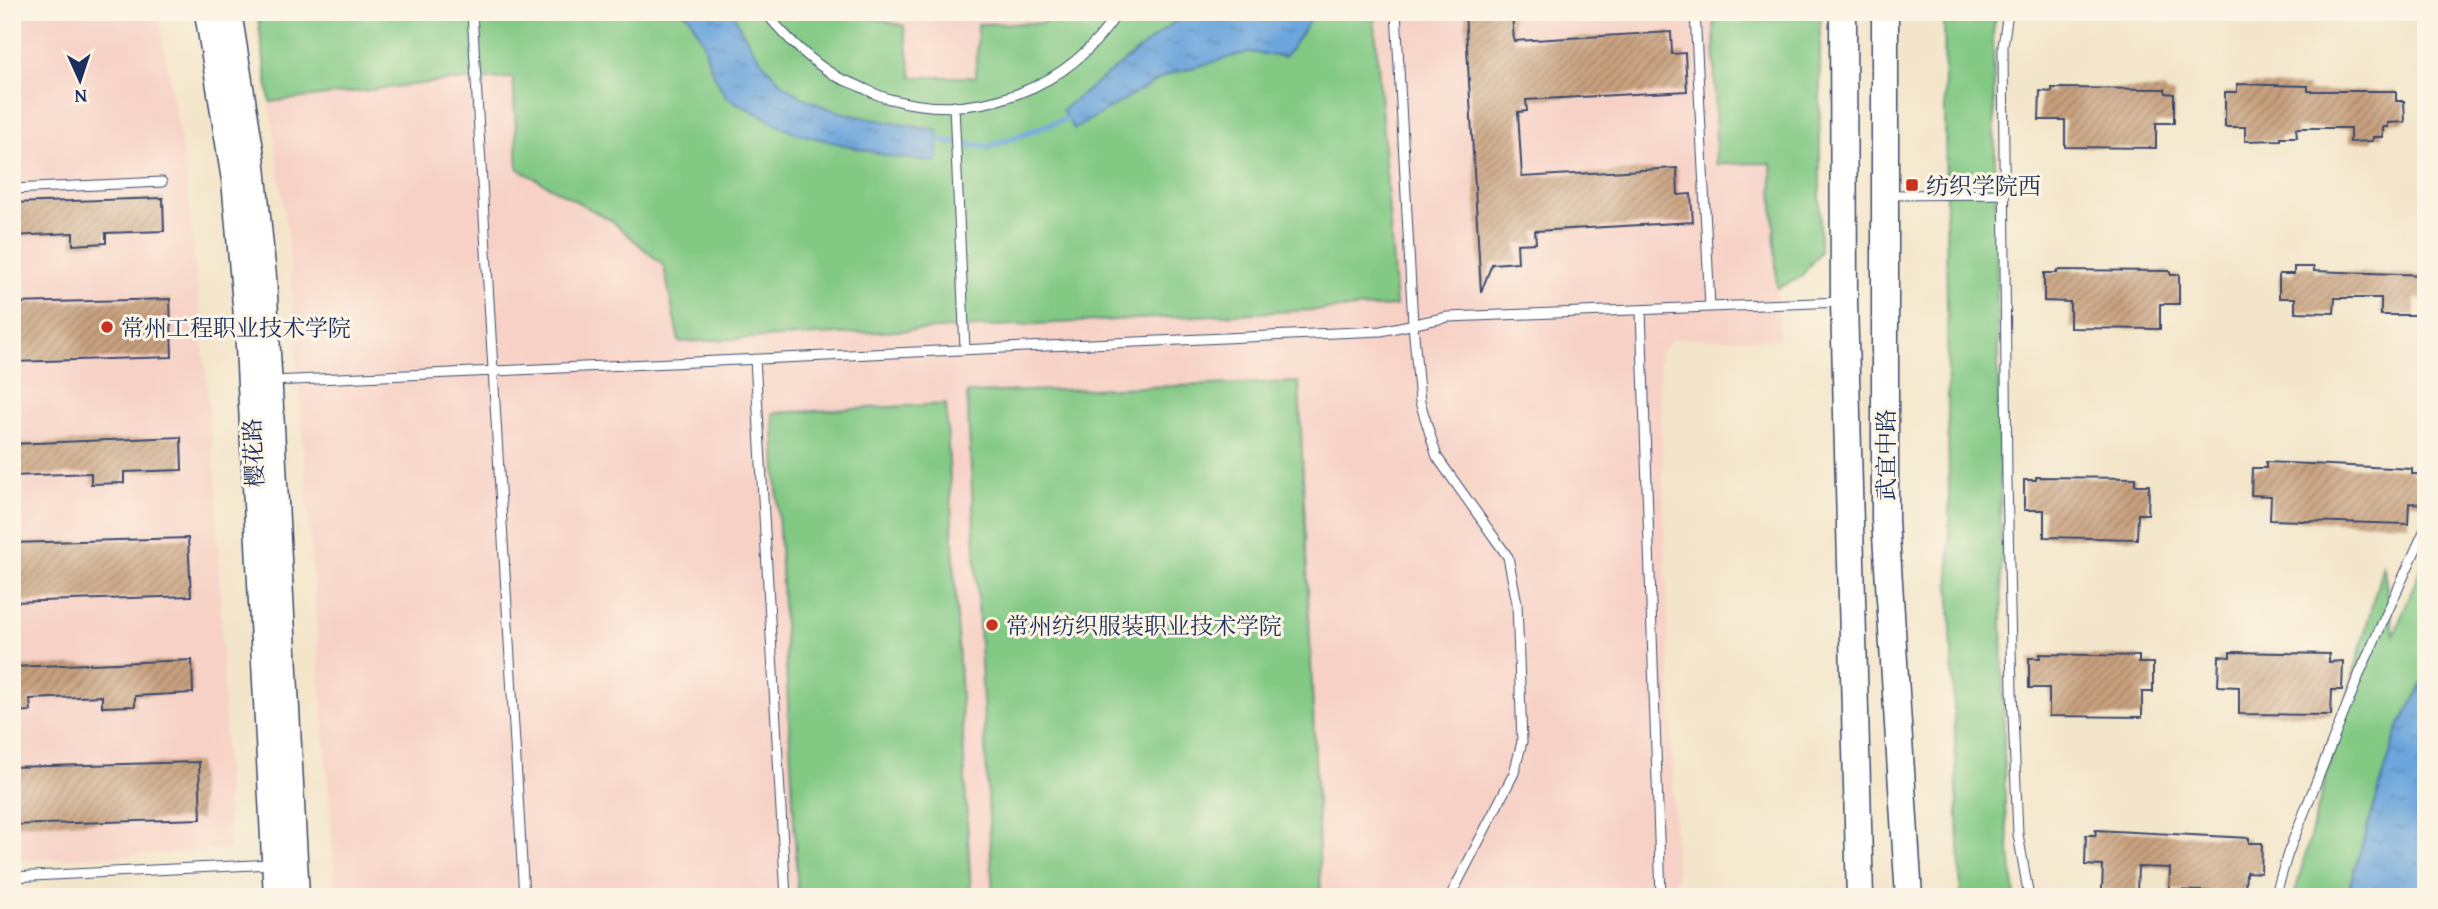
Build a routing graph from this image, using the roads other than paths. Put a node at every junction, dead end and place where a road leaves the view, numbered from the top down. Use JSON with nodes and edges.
{"nodes":[{"id":1,"x":206,"y":12,"type":"edge"},
{"id":2,"x":229,"y":12,"type":"edge"},
{"id":3,"x":472,"y":12,"type":"edge"},
{"id":4,"x":765,"y":12,"type":"edge"},
{"id":5,"x":1118,"y":12,"type":"edge"},
{"id":6,"x":1396,"y":12,"type":"edge"},
{"id":7,"x":1695,"y":12,"type":"edge"},
{"id":8,"x":1843,"y":12,"type":"edge"},
{"id":9,"x":1885,"y":12,"type":"edge"},
{"id":10,"x":2008,"y":12,"type":"edge"},
{"id":11,"x":954,"y":106,"type":"junction"},
{"id":12,"x":162,"y":182,"type":"dead end"},
{"id":13,"x":12,"y":189,"type":"edge"},
{"id":14,"x":2005,"y":194,"type":"junction"},
{"id":15,"x":1884,"y":195,"type":"junction"},
{"id":16,"x":1844,"y":302,"type":"junction"},
{"id":17,"x":1710,"y":307,"type":"junction"},
{"id":18,"x":1641,"y":310,"type":"junction"},
{"id":19,"x":1413,"y":324,"type":"junction"},
{"id":20,"x":965,"y":349,"type":"junction"},
{"id":21,"x":755,"y":359,"type":"junction"},
{"id":22,"x":492,"y":371,"type":"junction"},
{"id":23,"x":260,"y":381,"type":"junction"},
{"id":24,"x":2426,"y":527,"type":"edge"},
{"id":25,"x":274,"y":864,"type":"junction"},
{"id":26,"x":12,"y":877,"type":"edge"},
{"id":27,"x":276,"y":897,"type":"edge"},
{"id":28,"x":297,"y":897,"type":"edge"},
{"id":29,"x":524,"y":897,"type":"edge"},
{"id":30,"x":786,"y":897,"type":"edge"},
{"id":31,"x":1450,"y":897,"type":"edge"},
{"id":32,"x":1661,"y":897,"type":"edge"},
{"id":33,"x":1860,"y":897,"type":"edge"},
{"id":34,"x":1909,"y":897,"type":"edge"},
{"id":35,"x":2029,"y":897,"type":"edge"},
{"id":36,"x":2275,"y":897,"type":"edge"}],
"edges":[{"from":1,"to":23,"type":"street","name":"樱花路"},
{"from":2,"to":23,"type":"street","name":"樱花路"},
{"from":3,"to":22,"type":"lane"},
{"from":4,"to":11,"type":"lane"},
{"from":5,"to":11,"type":"lane"},
{"from":6,"to":19,"type":"lane"},
{"from":7,"to":17,"type":"lane"},
{"from":8,"to":16,"type":"main road","name":"武宜中路"},
{"from":9,"to":15,"type":"main road","name":"武宜中路"},
{"from":10,"to":14,"type":"lane"},
{"from":11,"to":20,"type":"lane"},
{"from":12,"to":13,"type":"lane"},
{"from":14,"to":15,"type":"lane"},
{"from":14,"to":35,"type":"lane"},
{"from":15,"to":34,"type":"main road","name":"武宜中路"},
{"from":16,"to":17,"type":"lane"},
{"from":16,"to":33,"type":"main road","name":"武宜中路"},
{"from":17,"to":18,"type":"lane"},
{"from":18,"to":19,"type":"lane"},
{"from":18,"to":32,"type":"lane"},
{"from":19,"to":20,"type":"lane"},
{"from":19,"to":31,"type":"lane"},
{"from":20,"to":21,"type":"lane"},
{"from":21,"to":22,"type":"lane"},
{"from":21,"to":30,"type":"lane"},
{"from":22,"to":23,"type":"lane"},
{"from":22,"to":29,"type":"lane"},
{"from":23,"to":25,"type":"street","name":"樱花路"},
{"from":23,"to":28,"type":"street","name":"樱花路"},
{"from":24,"to":36,"type":"lane"},
{"from":25,"to":26,"type":"lane"},
{"from":25,"to":27,"type":"street","name":"樱花路"}]}
